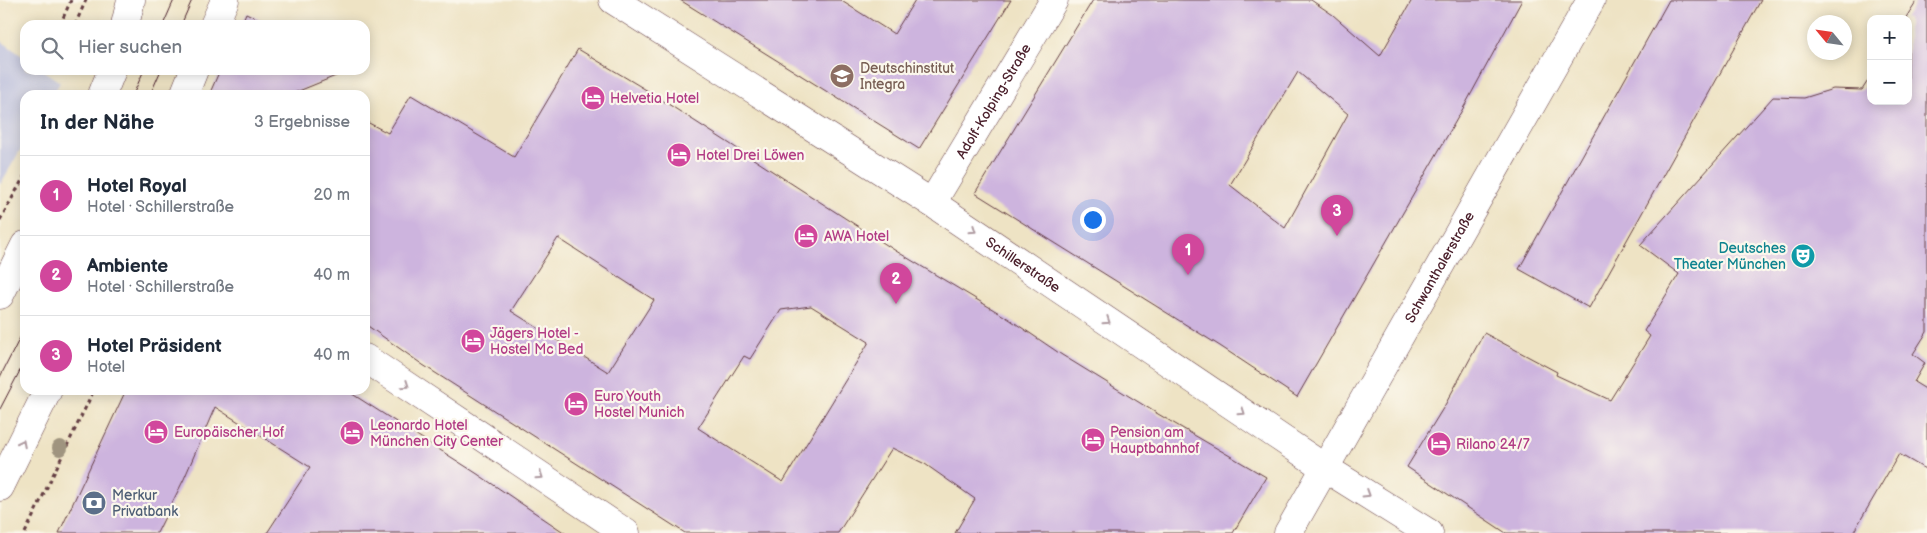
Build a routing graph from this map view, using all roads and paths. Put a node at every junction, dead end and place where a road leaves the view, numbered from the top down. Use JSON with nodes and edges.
{"nodes":[{"id":1,"x":71,"y":0,"type":"edge"},
{"id":2,"x":86,"y":0,"type":"edge"},
{"id":3,"x":131,"y":0,"type":"edge"},
{"id":4,"x":225,"y":0,"type":"edge"},
{"id":5,"x":613,"y":0,"type":"edge"},
{"id":6,"x":1054,"y":0,"type":"edge"},
{"id":7,"x":1591,"y":0,"type":"edge"},
{"id":8,"x":62,"y":20,"type":"edge"},
{"id":9,"x":77,"y":20,"type":"edge"},
{"id":10,"x":126,"y":20,"type":"edge"},
{"id":11,"x":216,"y":20,"type":"edge"},
{"id":12,"x":110,"y":75,"type":"edge"},
{"id":13,"x":192,"y":75,"type":"edge"},
{"id":14,"x":104,"y":90,"type":"edge"},
{"id":15,"x":186,"y":90,"type":"edge"},
{"id":16,"x":20,"y":184,"type":"edge"},
{"id":17,"x":932,"y":203,"type":"junction"},
{"id":18,"x":0,"y":220,"type":"edge"},
{"id":19,"x":20,"y":254,"type":"edge"},
{"id":20,"x":1,"y":290,"type":"edge"},
{"id":21,"x":370,"y":361,"type":"edge"},
{"id":22,"x":46,"y":395,"type":"edge"},
{"id":23,"x":92,"y":395,"type":"edge"},
{"id":24,"x":1326,"y":468,"type":"junction"},
{"id":25,"x":0,"y":487,"type":"edge"},
{"id":26,"x":25,"y":533,"type":"edge"},
{"id":27,"x":626,"y":533,"type":"edge"},
{"id":28,"x":1288,"y":533,"type":"edge"},
{"id":29,"x":1429,"y":533,"type":"edge"}],
"edges":[{"from":1,"to":8,"type":"path"},
{"from":2,"to":9,"type":"path"},
{"from":3,"to":10,"type":"street"},
{"from":4,"to":11,"type":"street"},
{"from":5,"to":17,"type":"street","name":"Schillerstraße"},
{"from":6,"to":17,"type":"street","name":"Adolf-Kolping-Straße"},
{"from":7,"to":24,"type":"street","name":"Schwanthalerstraße"},
{"from":12,"to":14,"type":"street"},
{"from":13,"to":15,"type":"street"},
{"from":16,"to":18,"type":"path"},
{"from":17,"to":24,"type":"street","name":"Schillerstraße","one_way":true},
{"from":19,"to":20,"type":"street"},
{"from":21,"to":27,"type":"street","one_way":true},
{"from":25,"to":22,"type":"street","one_way":true},
{"from":23,"to":26,"type":"path"},
{"from":24,"to":28,"type":"street","name":"Schwanthalerstraße"},
{"from":24,"to":29,"type":"street","name":"Schillerstraße","one_way":true}]}
